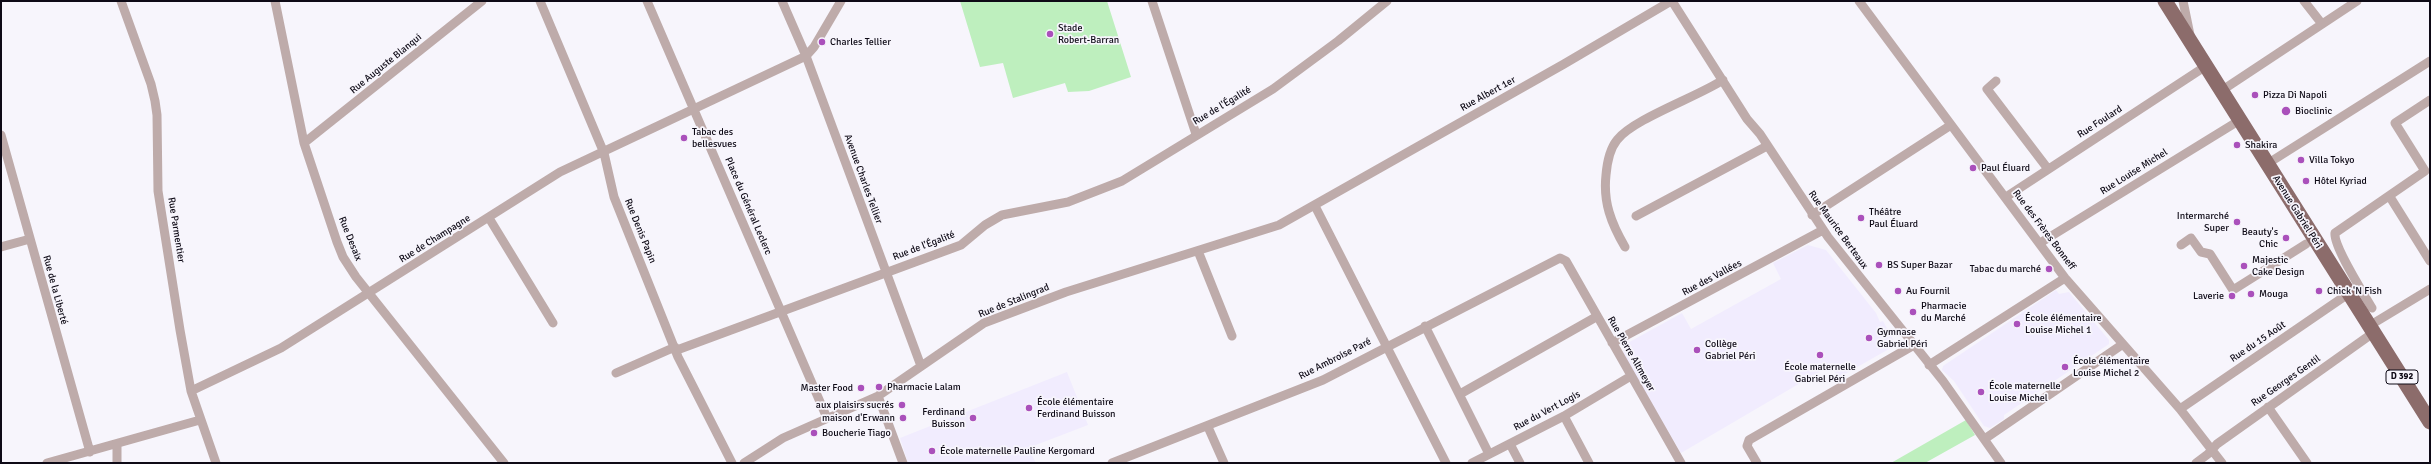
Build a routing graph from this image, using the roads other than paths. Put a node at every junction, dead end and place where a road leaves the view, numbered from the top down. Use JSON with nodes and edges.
{"nodes":[{"id":1,"x":121,"y":1,"type":"edge"},
{"id":2,"x":275,"y":1,"type":"edge"},
{"id":3,"x":540,"y":1,"type":"edge"},
{"id":4,"x":647,"y":1,"type":"edge"},
{"id":5,"x":782,"y":1,"type":"edge"},
{"id":6,"x":841,"y":1,"type":"edge"},
{"id":7,"x":1152,"y":1,"type":"edge"},
{"id":8,"x":1387,"y":1,"type":"edge"},
{"id":9,"x":1671,"y":1,"type":"edge"},
{"id":10,"x":1859,"y":1,"type":"edge"},
{"id":11,"x":2165,"y":1,"type":"edge"},
{"id":12,"x":2183,"y":1,"type":"edge"},
{"id":13,"x":2304,"y":1,"type":"edge"},
{"id":14,"x":2357,"y":1,"type":"edge"},
{"id":15,"x":476,"y":3,"type":"edge"},
{"id":16,"x":2322,"y":24,"type":"junction"},
{"id":17,"x":2192,"y":44,"type":"junction"},
{"id":18,"x":806,"y":56,"type":"junction"},
{"id":19,"x":2430,"y":62,"type":"edge"},
{"id":20,"x":2206,"y":66,"type":"junction"},
{"id":21,"x":1723,"y":80,"type":"junction"},
{"id":22,"x":1996,"y":81,"type":"dead end"},
{"id":23,"x":2222,"y":90,"type":"junction"},
{"id":24,"x":2430,"y":100,"type":"edge"},
{"id":25,"x":694,"y":110,"type":"junction"},
{"id":26,"x":2240,"y":120,"type":"junction"},
{"id":27,"x":1951,"y":125,"type":"junction"},
{"id":28,"x":1196,"y":134,"type":"junction"},
{"id":29,"x":1,"y":135,"type":"edge"},
{"id":30,"x":304,"y":144,"type":"junction"},
{"id":31,"x":1767,"y":146,"type":"junction"},
{"id":32,"x":602,"y":148,"type":"junction"},
{"id":33,"x":2267,"y":164,"type":"junction"},
{"id":34,"x":2048,"y":169,"type":"junction"},
{"id":35,"x":2006,"y":197,"type":"junction"},
{"id":36,"x":2390,"y":197,"type":"junction"},
{"id":37,"x":1315,"y":206,"type":"junction"},
{"id":38,"x":1812,"y":215,"type":"junction"},
{"id":39,"x":1636,"y":216,"type":"dead end"},
{"id":40,"x":489,"y":218,"type":"junction"},
{"id":41,"x":1823,"y":230,"type":"junction"},
{"id":42,"x":30,"y":239,"type":"junction"},
{"id":43,"x":2040,"y":243,"type":"junction"},
{"id":44,"x":2306,"y":244,"type":"dead end"},
{"id":45,"x":2181,"y":245,"type":"dead end"},
{"id":46,"x":1,"y":247,"type":"edge"},
{"id":47,"x":1624,"y":247,"type":"dead end"},
{"id":48,"x":1198,"y":252,"type":"junction"},
{"id":49,"x":1560,"y":258,"type":"joint"},
{"id":50,"x":2430,"y":261,"type":"edge"},
{"id":51,"x":886,"y":272,"type":"junction"},
{"id":52,"x":2065,"y":278,"type":"junction"},
{"id":53,"x":2430,"y":289,"type":"edge"},
{"id":54,"x":370,"y":293,"type":"junction"},
{"id":55,"x":2348,"y":294,"type":"junction"},
{"id":56,"x":2372,"y":308,"type":"dead end"},
{"id":57,"x":781,"y":311,"type":"junction"},
{"id":58,"x":1596,"y":317,"type":"junction"},
{"id":59,"x":553,"y":323,"type":"dead end"},
{"id":60,"x":1425,"y":326,"type":"junction"},
{"id":61,"x":2371,"y":330,"type":"junction"},
{"id":62,"x":1232,"y":336,"type":"dead end"},
{"id":63,"x":1612,"y":343,"type":"junction"},
{"id":64,"x":2123,"y":344,"type":"junction"},
{"id":65,"x":1914,"y":345,"type":"junction"},
{"id":66,"x":1387,"y":346,"type":"junction"},
{"id":67,"x":676,"y":348,"type":"junction"},
{"id":68,"x":1929,"y":365,"type":"junction"},
{"id":69,"x":921,"y":366,"type":"junction"},
{"id":70,"x":616,"y":373,"type":"dead end"},
{"id":71,"x":1631,"y":376,"type":"junction"},
{"id":72,"x":191,"y":391,"type":"junction"},
{"id":73,"x":1460,"y":394,"type":"junction"},
{"id":74,"x":878,"y":396,"type":"junction"},
{"id":75,"x":2268,"y":407,"type":"junction"},
{"id":76,"x":2180,"y":409,"type":"junction"},
{"id":77,"x":1564,"y":416,"type":"junction"},
{"id":78,"x":827,"y":418,"type":"junction"},
{"id":79,"x":200,"y":420,"type":"junction"},
{"id":80,"x":2430,"y":422,"type":"edge"},
{"id":81,"x":1208,"y":427,"type":"junction"},
{"id":82,"x":1986,"y":438,"type":"junction"},
{"id":83,"x":117,"y":444,"type":"junction"},
{"id":84,"x":1510,"y":444,"type":"junction"},
{"id":85,"x":2212,"y":449,"type":"junction"},
{"id":86,"x":90,"y":452,"type":"junction"},
{"id":87,"x":1489,"y":454,"type":"junction"},
{"id":88,"x":46,"y":463,"type":"edge"},
{"id":89,"x":117,"y":463,"type":"edge"},
{"id":90,"x":216,"y":463,"type":"edge"},
{"id":91,"x":504,"y":463,"type":"edge"},
{"id":92,"x":732,"y":463,"type":"edge"},
{"id":93,"x":744,"y":463,"type":"edge"},
{"id":94,"x":903,"y":463,"type":"edge"},
{"id":95,"x":1112,"y":463,"type":"edge"},
{"id":96,"x":1224,"y":463,"type":"edge"},
{"id":97,"x":1446,"y":463,"type":"edge"},
{"id":98,"x":1473,"y":463,"type":"edge"},
{"id":99,"x":1520,"y":463,"type":"edge"},
{"id":100,"x":1589,"y":463,"type":"edge"},
{"id":101,"x":1681,"y":463,"type":"edge"},
{"id":102,"x":1757,"y":463,"type":"edge"},
{"id":103,"x":2001,"y":463,"type":"edge"},
{"id":104,"x":2196,"y":463,"type":"edge"},
{"id":105,"x":2222,"y":463,"type":"edge"},
{"id":106,"x":2307,"y":463,"type":"edge"}],
"edges":[{"from":1,"to":72,"type":"street","name":"Rue Parmentier"},
{"from":2,"to":30,"type":"street","name":"Rue Desaix"},
{"from":3,"to":32,"type":"street","name":"Rue Denis Papin"},
{"from":4,"to":25,"type":"street","name":"Place du Général Leclerc"},
{"from":5,"to":18,"type":"street","name":"Avenue Charles Tellier"},
{"from":6,"to":18,"type":"street"},
{"from":7,"to":28,"type":"street"},
{"from":8,"to":28,"type":"street","name":"Rue de l'Égalité"},
{"from":9,"to":21,"type":"street","name":"Rue Maurice Berteaux"},
{"from":9,"to":37,"type":"street","name":"Rue Albert 1er"},
{"from":10,"to":27,"type":"street","name":"Rue des Frères Bonneff"},
{"from":11,"to":17,"type":"main road","name":"Avenue Gabriel Péri","number":"D 392"},
{"from":12,"to":17,"type":"street"},
{"from":13,"to":16,"type":"street"},
{"from":14,"to":16,"type":"street"},
{"from":15,"to":30,"type":"street","name":"Rue Auguste Blanqui"},
{"from":16,"to":23,"type":"street"},
{"from":17,"to":20,"type":"main road","name":"Avenue Gabriel Péri","number":"D 392"},
{"from":18,"to":25,"type":"street","name":"Rue de Champagne"},
{"from":18,"to":51,"type":"street","name":"Avenue Charles Tellier"},
{"from":19,"to":33,"type":"street"},
{"from":20,"to":23,"type":"main road","name":"Avenue Gabriel Péri","number":"D 392"},
{"from":20,"to":34,"type":"street","name":"Rue Foulard"},
{"from":21,"to":31,"type":"street","name":"Rue Maurice Berteaux"},
{"from":21,"to":47,"type":"street"},
{"from":22,"to":34,"type":"street"},
{"from":23,"to":26,"type":"main road","name":"Avenue Gabriel Péri","number":"D 392"},
{"from":24,"to":36,"type":"street"},
{"from":25,"to":32,"type":"street","name":"Rue de Champagne"},
{"from":25,"to":57,"type":"street","name":"Place du Général Leclerc"},
{"from":26,"to":33,"type":"main road","name":"Avenue Gabriel Péri","number":"D 392"},
{"from":26,"to":43,"type":"street","name":"Rue Louise Michel"},
{"from":27,"to":35,"type":"street","name":"Rue des Frères Bonneff"},
{"from":27,"to":38,"type":"street"},
{"from":28,"to":51,"type":"street","name":"Rue de l'Égalité"},
{"from":29,"to":42,"type":"street","name":"Rue de la Liberté"},
{"from":30,"to":54,"type":"street","name":"Rue Desaix"},
{"from":31,"to":38,"type":"street","name":"Rue Maurice Berteaux"},
{"from":31,"to":39,"type":"street"},
{"from":32,"to":40,"type":"street","name":"Rue de Champagne"},
{"from":32,"to":67,"type":"street","name":"Rue Denis Papin"},
{"from":33,"to":55,"type":"main road","name":"Avenue Gabriel Péri","number":"D 392"},
{"from":34,"to":35,"type":"street","name":"Rue Foulard"},
{"from":35,"to":43,"type":"street","name":"Rue des Frères Bonneff"},
{"from":36,"to":50,"type":"street"},
{"from":36,"to":56,"type":"street"},
{"from":37,"to":48,"type":"street","name":"Rue de Stalingrad"},
{"from":37,"to":66,"type":"street"},
{"from":38,"to":41,"type":"street","name":"Rue Maurice Berteaux"},
{"from":40,"to":54,"type":"street","name":"Rue de Champagne"},
{"from":40,"to":59,"type":"street"},
{"from":41,"to":63,"type":"street","name":"Rue des Vallées"},
{"from":41,"to":65,"type":"street","name":"Rue Maurice Berteaux"},
{"from":42,"to":46,"type":"street"},
{"from":42,"to":86,"type":"street","name":"Rue de la Liberté"},
{"from":43,"to":52,"type":"street","name":"Rue des Frères Bonneff"},
{"from":44,"to":45,"type":"street"},
{"from":48,"to":62,"type":"street"},
{"from":48,"to":69,"type":"street","name":"Rue de Stalingrad"},
{"from":49,"to":58,"type":"street","name":"Rue Pierre Altmeyer"},
{"from":49,"to":60,"type":"street","name":"Rue Ambroise Paré"},
{"from":51,"to":57,"type":"street","name":"Rue de l'Égalité"},
{"from":51,"to":69,"type":"street","name":"Avenue Charles Tellier"},
{"from":52,"to":64,"type":"street","name":"Rue des Frères Bonneff"},
{"from":52,"to":68,"type":"street"},
{"from":53,"to":61,"type":"street","name":"Rue Georges Gentil"},
{"from":54,"to":72,"type":"street","name":"Rue de Champagne"},
{"from":54,"to":91,"type":"street","name":"Rue Desaix"},
{"from":55,"to":61,"type":"main road","name":"Avenue Gabriel Péri","number":"D 392"},
{"from":55,"to":76,"type":"street","name":"Rue du 15 Août"},
{"from":57,"to":67,"type":"street","name":"Rue de l'Égalité"},
{"from":57,"to":78,"type":"street","name":"Place du Général Leclerc"},
{"from":58,"to":63,"type":"street","name":"Rue Pierre Altmeyer"},
{"from":58,"to":73,"type":"street"},
{"from":60,"to":66,"type":"street","name":"Rue Ambroise Paré"},
{"from":60,"to":73,"type":"street"},
{"from":61,"to":75,"type":"street","name":"Rue Georges Gentil"},
{"from":61,"to":80,"type":"main road","name":"Avenue Gabriel Péri","number":"D 392"},
{"from":63,"to":71,"type":"street","name":"Rue Pierre Altmeyer"},
{"from":64,"to":76,"type":"street","name":"Rue des Frères Bonneff"},
{"from":64,"to":82,"type":"street"},
{"from":65,"to":68,"type":"street","name":"Rue Maurice Berteaux"},
{"from":65,"to":102,"type":"street"},
{"from":66,"to":81,"type":"street","name":"Rue Ambroise Paré"},
{"from":66,"to":97,"type":"street"},
{"from":67,"to":70,"type":"street","name":"Rue de l'Égalité"},
{"from":67,"to":92,"type":"street","name":"Rue Denis Papin"},
{"from":68,"to":82,"type":"street","name":"Rue Maurice Berteaux"},
{"from":69,"to":74,"type":"street","name":"Rue de Stalingrad"},
{"from":71,"to":77,"type":"street","name":"Rue du Vert Logis"},
{"from":71,"to":101,"type":"street","name":"Rue Pierre Altmeyer"},
{"from":72,"to":79,"type":"street","name":"Rue Parmentier"},
{"from":73,"to":87,"type":"street"},
{"from":74,"to":78,"type":"street","name":"Rue de Stalingrad"},
{"from":74,"to":94,"type":"street"},
{"from":75,"to":85,"type":"street","name":"Rue Georges Gentil"},
{"from":75,"to":106,"type":"street"},
{"from":76,"to":85,"type":"street","name":"Rue des Frères Bonneff"},
{"from":77,"to":84,"type":"street","name":"Rue du Vert Logis"},
{"from":77,"to":100,"type":"street"},
{"from":78,"to":93,"type":"street","name":"Rue de Stalingrad"},
{"from":79,"to":83,"type":"street"},
{"from":79,"to":90,"type":"street","name":"Rue Parmentier"},
{"from":81,"to":95,"type":"street","name":"Rue Ambroise Paré"},
{"from":81,"to":96,"type":"street"},
{"from":82,"to":103,"type":"street","name":"Rue Maurice Berteaux"},
{"from":83,"to":86,"type":"street"},
{"from":83,"to":89,"type":"street"},
{"from":84,"to":87,"type":"street","name":"Rue du Vert Logis"},
{"from":84,"to":99,"type":"street"},
{"from":85,"to":104,"type":"street","name":"Rue Georges Gentil"},
{"from":85,"to":105,"type":"street","name":"Rue des Frères Bonneff"},
{"from":86,"to":88,"type":"street"},
{"from":87,"to":98,"type":"street","name":"Rue du Vert Logis"}]}
